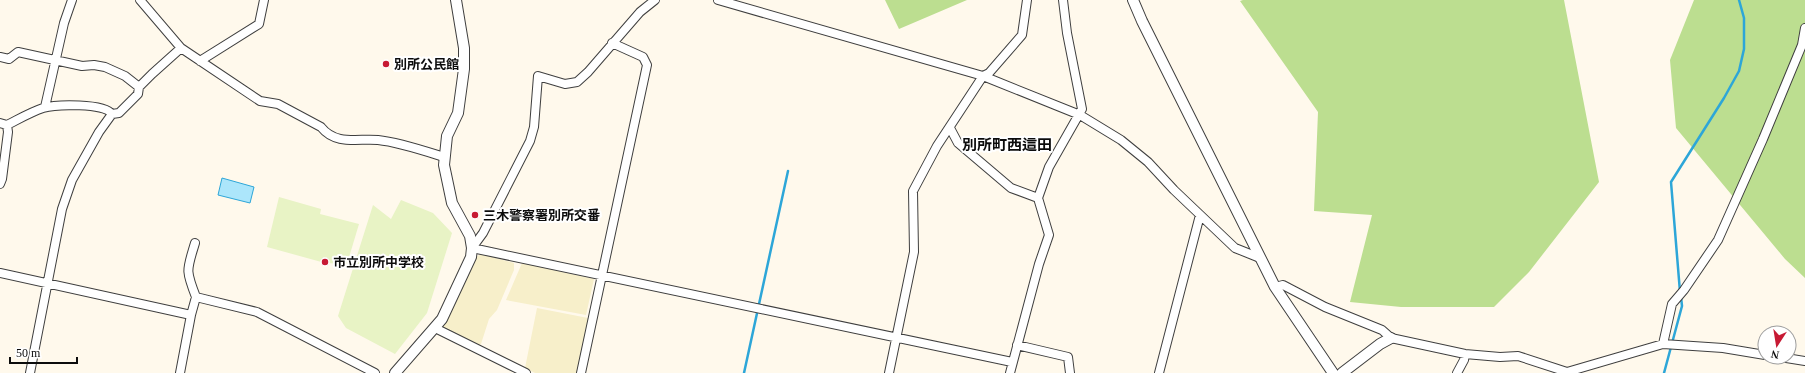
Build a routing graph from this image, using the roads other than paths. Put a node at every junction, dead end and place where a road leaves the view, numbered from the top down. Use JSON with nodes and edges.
{"nodes":[{"id":1,"x":72,"y":0,"type":"edge"},
{"id":2,"x":140,"y":0,"type":"edge"},
{"id":3,"x":264,"y":0,"type":"edge"},
{"id":4,"x":456,"y":0,"type":"edge"},
{"id":5,"x":655,"y":0,"type":"edge"},
{"id":6,"x":718,"y":0,"type":"edge"},
{"id":7,"x":1027,"y":0,"type":"edge"},
{"id":8,"x":1062,"y":0,"type":"edge"},
{"id":9,"x":1133,"y":0,"type":"edge"},
{"id":10,"x":1805,"y":28,"type":"edge"},
{"id":11,"x":612,"y":43,"type":"junction"},
{"id":12,"x":181,"y":48,"type":"junction"},
{"id":13,"x":0,"y":57,"type":"edge"},
{"id":14,"x":56,"y":60,"type":"junction"},
{"id":15,"x":200,"y":61,"type":"junction"},
{"id":16,"x":982,"y":76,"type":"junction"},
{"id":17,"x":139,"y":87,"type":"junction"},
{"id":18,"x":45,"y":107,"type":"junction"},
{"id":19,"x":112,"y":114,"type":"junction"},
{"id":20,"x":1080,"y":115,"type":"junction"},
{"id":21,"x":3,"y":124,"type":"edge"},
{"id":22,"x":950,"y":128,"type":"junction"},
{"id":23,"x":444,"y":157,"type":"junction"},
{"id":24,"x":0,"y":184,"type":"edge"},
{"id":25,"x":1038,"y":198,"type":"junction"},
{"id":26,"x":1200,"y":214,"type":"junction"},
{"id":27,"x":195,"y":243,"type":"dead end"},
{"id":28,"x":472,"y":248,"type":"junction"},
{"id":29,"x":1260,"y":258,"type":"junction"},
{"id":30,"x":0,"y":273,"type":"edge"},
{"id":31,"x":602,"y":275,"type":"junction"},
{"id":32,"x":48,"y":284,"type":"junction"},
{"id":33,"x":1275,"y":286,"type":"junction"},
{"id":34,"x":196,"y":297,"type":"junction"},
{"id":35,"x":191,"y":315,"type":"junction"},
{"id":36,"x":435,"y":328,"type":"junction"},
{"id":37,"x":897,"y":338,"type":"junction"},
{"id":38,"x":1391,"y":338,"type":"junction"},
{"id":39,"x":1663,"y":344,"type":"junction"},
{"id":40,"x":1017,"y":345,"type":"junction"},
{"id":41,"x":1757,"y":353,"type":"edge"},
{"id":42,"x":1464,"y":354,"type":"junction"},
{"id":43,"x":1012,"y":362,"type":"junction"},
{"id":44,"x":523,"y":372,"type":"edge"},
{"id":45,"x":1567,"y":372,"type":"edge"},
{"id":46,"x":30,"y":373,"type":"edge"},
{"id":47,"x":180,"y":373,"type":"edge"},
{"id":48,"x":375,"y":373,"type":"edge"},
{"id":49,"x":395,"y":373,"type":"edge"},
{"id":50,"x":581,"y":373,"type":"edge"},
{"id":51,"x":889,"y":373,"type":"edge"},
{"id":52,"x":1010,"y":373,"type":"edge"},
{"id":53,"x":1070,"y":373,"type":"edge"},
{"id":54,"x":1159,"y":373,"type":"edge"},
{"id":55,"x":1333,"y":373,"type":"edge"},
{"id":56,"x":1342,"y":373,"type":"edge"},
{"id":57,"x":1457,"y":373,"type":"edge"}],
"edges":[{"from":1,"to":14,"type":"street"},
{"from":2,"to":12,"type":"street"},
{"from":3,"to":15,"type":"street"},
{"from":4,"to":23,"type":"street"},
{"from":5,"to":11,"type":"street"},
{"from":6,"to":16,"type":"street"},
{"from":7,"to":16,"type":"street"},
{"from":8,"to":20,"type":"street"},
{"from":9,"to":29,"type":"street"},
{"from":10,"to":39,"type":"street"},
{"from":11,"to":28,"type":"street"},
{"from":11,"to":31,"type":"street"},
{"from":12,"to":15,"type":"street"},
{"from":12,"to":17,"type":"street"},
{"from":13,"to":14,"type":"street"},
{"from":14,"to":17,"type":"street"},
{"from":14,"to":18,"type":"street"},
{"from":15,"to":23,"type":"street"},
{"from":16,"to":20,"type":"street"},
{"from":16,"to":22,"type":"street"},
{"from":17,"to":19,"type":"street"},
{"from":18,"to":19,"type":"street"},
{"from":18,"to":21,"type":"street"},
{"from":19,"to":32,"type":"street"},
{"from":20,"to":25,"type":"street"},
{"from":20,"to":26,"type":"street"},
{"from":21,"to":24,"type":"street"},
{"from":22,"to":25,"type":"street"},
{"from":22,"to":37,"type":"street"},
{"from":23,"to":28,"type":"street"},
{"from":25,"to":40,"type":"street"},
{"from":26,"to":29,"type":"street"},
{"from":26,"to":54,"type":"street"},
{"from":27,"to":34,"type":"street"},
{"from":28,"to":31,"type":"street"},
{"from":28,"to":36,"type":"street"},
{"from":29,"to":33,"type":"street"},
{"from":30,"to":32,"type":"street"},
{"from":31,"to":37,"type":"street"},
{"from":31,"to":50,"type":"street"},
{"from":32,"to":35,"type":"street"},
{"from":32,"to":46,"type":"street"},
{"from":33,"to":38,"type":"street"},
{"from":33,"to":55,"type":"street"},
{"from":34,"to":35,"type":"street"},
{"from":34,"to":48,"type":"street"},
{"from":35,"to":47,"type":"street"},
{"from":36,"to":44,"type":"street"},
{"from":36,"to":49,"type":"street"},
{"from":37,"to":43,"type":"street"},
{"from":37,"to":51,"type":"street"},
{"from":38,"to":42,"type":"street"},
{"from":38,"to":56,"type":"street"},
{"from":39,"to":41,"type":"street"},
{"from":39,"to":45,"type":"street"},
{"from":40,"to":43,"type":"street"},
{"from":40,"to":53,"type":"street"},
{"from":42,"to":45,"type":"street"},
{"from":42,"to":57,"type":"street"},
{"from":43,"to":52,"type":"street"}]}
